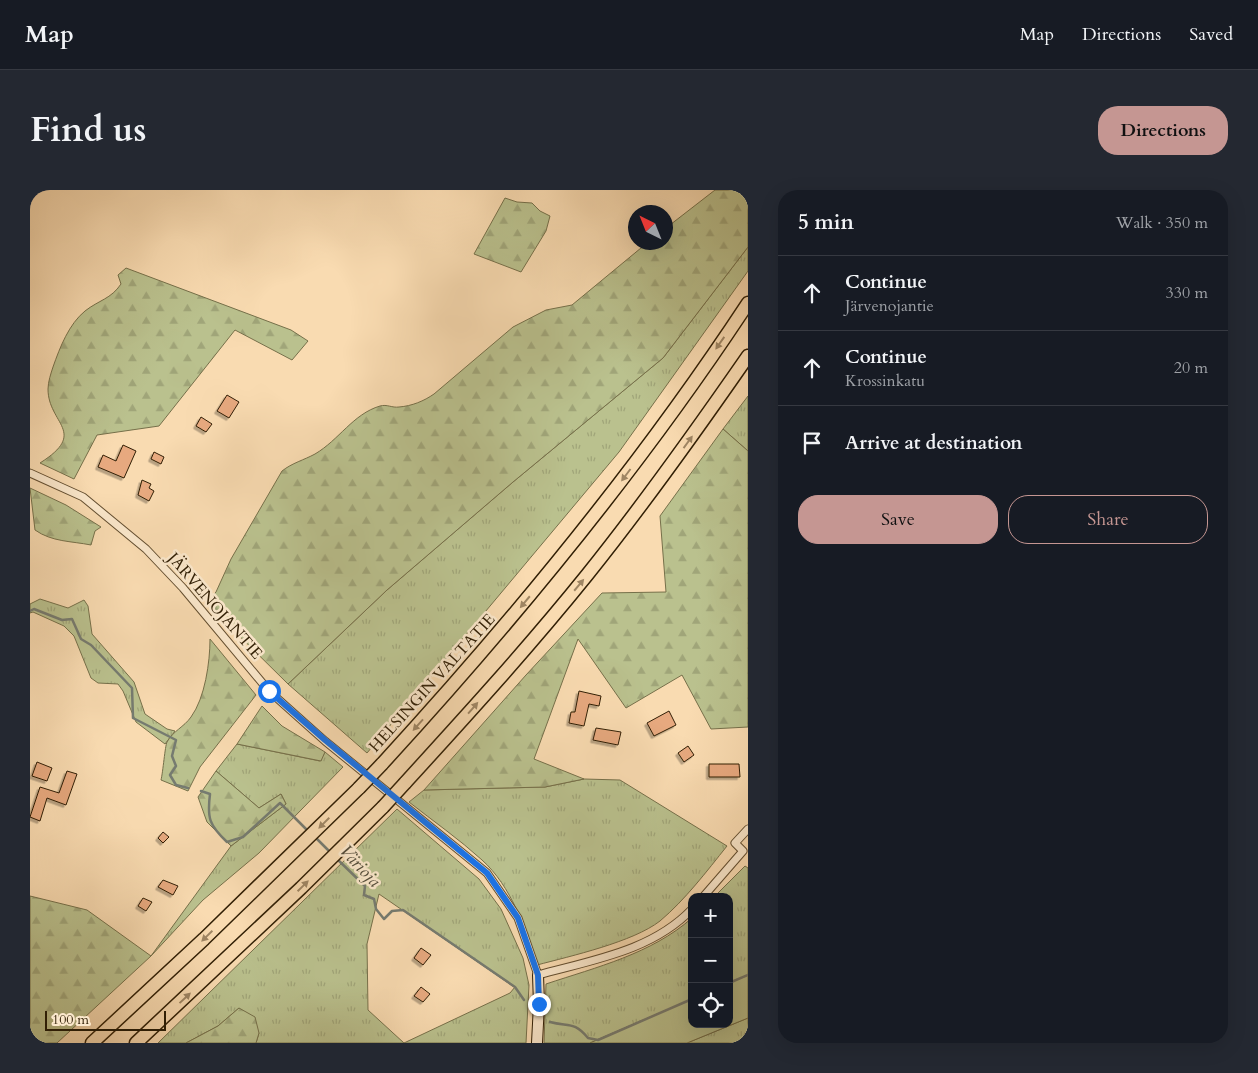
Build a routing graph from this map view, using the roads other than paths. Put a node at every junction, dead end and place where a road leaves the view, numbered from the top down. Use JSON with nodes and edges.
{"nodes":[{"id":1,"x":748,"y":303,"type":"edge"},
{"id":2,"x":748,"y":356,"type":"edge"},
{"id":3,"x":30,"y":472,"type":"edge"},
{"id":4,"x":748,"y":829,"type":"edge"},
{"id":5,"x":745,"y":853,"type":"edge"},
{"id":6,"x":706,"y":893,"type":"edge"},
{"id":7,"x":688,"y":913,"type":"edge"},
{"id":8,"x":538,"y":975,"type":"junction"},
{"id":9,"x":92,"y":1043,"type":"edge"},
{"id":10,"x":136,"y":1043,"type":"edge"},
{"id":11,"x":537,"y":1043,"type":"edge"}],
"edges":[{"from":1,"to":9,"type":"highway","name":"HELSINGIN VALTATIE","one_way":true,"bridge":true},
{"from":10,"to":2,"type":"highway","one_way":true,"bridge":true},
{"from":3,"to":8,"type":"street","name":"JÄRVENOJANTIE"},
{"from":4,"to":5,"type":"street"},
{"from":5,"to":6,"type":"street"},
{"from":7,"to":8,"type":"street"},
{"from":8,"to":11,"type":"street"}]}
